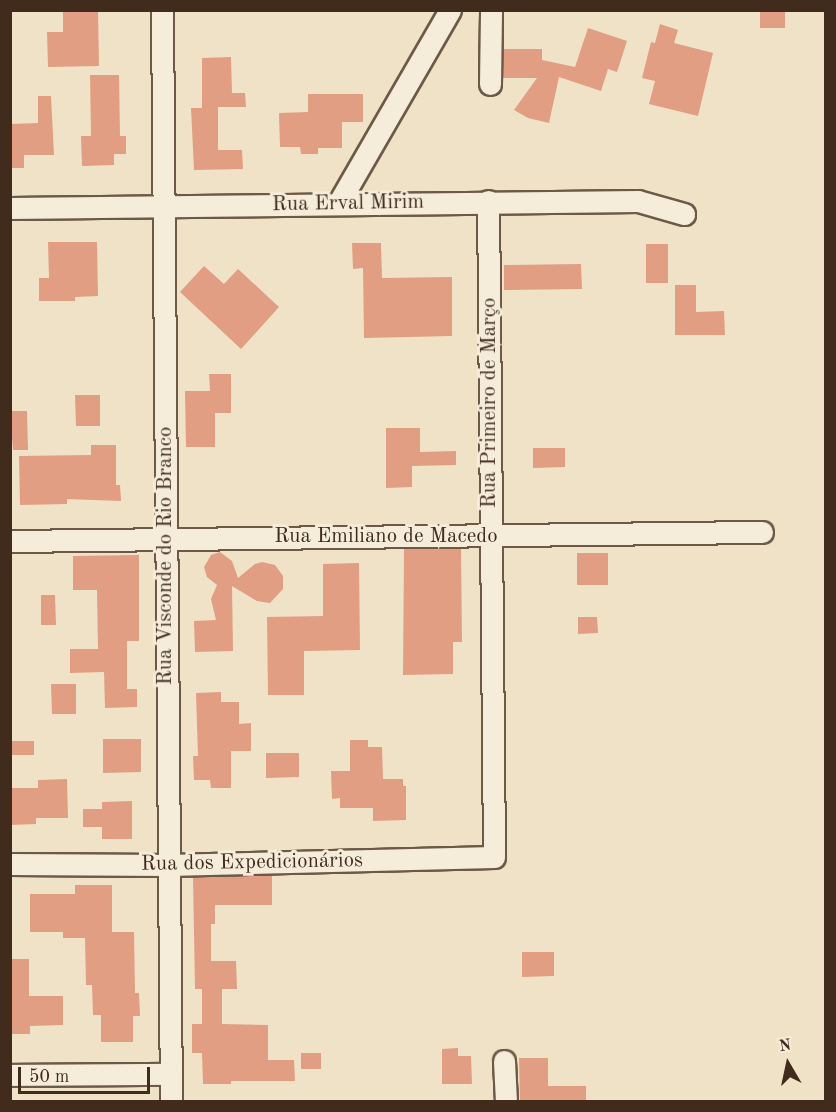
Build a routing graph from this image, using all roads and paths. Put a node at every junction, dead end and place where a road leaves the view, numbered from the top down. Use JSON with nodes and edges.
{"nodes":[{"id":1,"x":162,"y":10,"type":"edge"},
{"id":2,"x":450,"y":10,"type":"edge"},
{"id":3,"x":491,"y":10,"type":"edge"},
{"id":4,"x":489,"y":84,"type":"dead end"},
{"id":5,"x":488,"y":201,"type":"junction"},
{"id":6,"x":338,"y":204,"type":"junction"},
{"id":7,"x":164,"y":207,"type":"junction"},
{"id":8,"x":10,"y":208,"type":"edge"},
{"id":9,"x":684,"y":214,"type":"dead end"},
{"id":10,"x":762,"y":532,"type":"dead end"},
{"id":11,"x":491,"y":537,"type":"junction"},
{"id":12,"x":166,"y":538,"type":"junction"},
{"id":13,"x":10,"y":541,"type":"edge"},
{"id":14,"x":494,"y":857,"type":"joint"},
{"id":15,"x":10,"y":864,"type":"edge"},
{"id":16,"x":168,"y":865,"type":"junction"},
{"id":17,"x":504,"y":1061,"type":"dead end"},
{"id":18,"x":171,"y":1074,"type":"junction"},
{"id":19,"x":10,"y":1075,"type":"edge"},
{"id":20,"x":171,"y":1101,"type":"edge"},
{"id":21,"x":506,"y":1101,"type":"edge"}],
"edges":[{"from":1,"to":7,"type":"street","name":"Rua Visconde do Rio Branco"},
{"from":2,"to":6,"type":"street"},
{"from":3,"to":4,"type":"street"},
{"from":5,"to":6,"type":"street","name":"Rua Erval Mirim"},
{"from":5,"to":9,"type":"street","name":"Rua Erval Mirim"},
{"from":5,"to":11,"type":"street","name":"Rua Primeiro de Março"},
{"from":6,"to":7,"type":"street","name":"Rua Erval Mirim"},
{"from":7,"to":8,"type":"street","name":"Rua Erval Mirim"},
{"from":7,"to":12,"type":"street","name":"Rua Visconde do Rio Branco"},
{"from":10,"to":11,"type":"street","name":"Rua Emiliano de Macedo"},
{"from":11,"to":12,"type":"street","name":"Rua Emiliano de Macedo"},
{"from":11,"to":14,"type":"street","name":"Rua Primeiro de Março"},
{"from":12,"to":13,"type":"street","name":"Rua Emiliano de Macedo"},
{"from":12,"to":16,"type":"street","name":"Rua Visconde do Rio Branco"},
{"from":14,"to":16,"type":"street","name":"Rua dos Expedicionários"},
{"from":15,"to":16,"type":"street","name":"Rua dos Expedicionários"},
{"from":16,"to":18,"type":"street","name":"Rua Visconde do Rio Branco"},
{"from":17,"to":21,"type":"street"},
{"from":18,"to":19,"type":"street"},
{"from":18,"to":20,"type":"street","name":"Rua Visconde do Rio Branco"}]}
